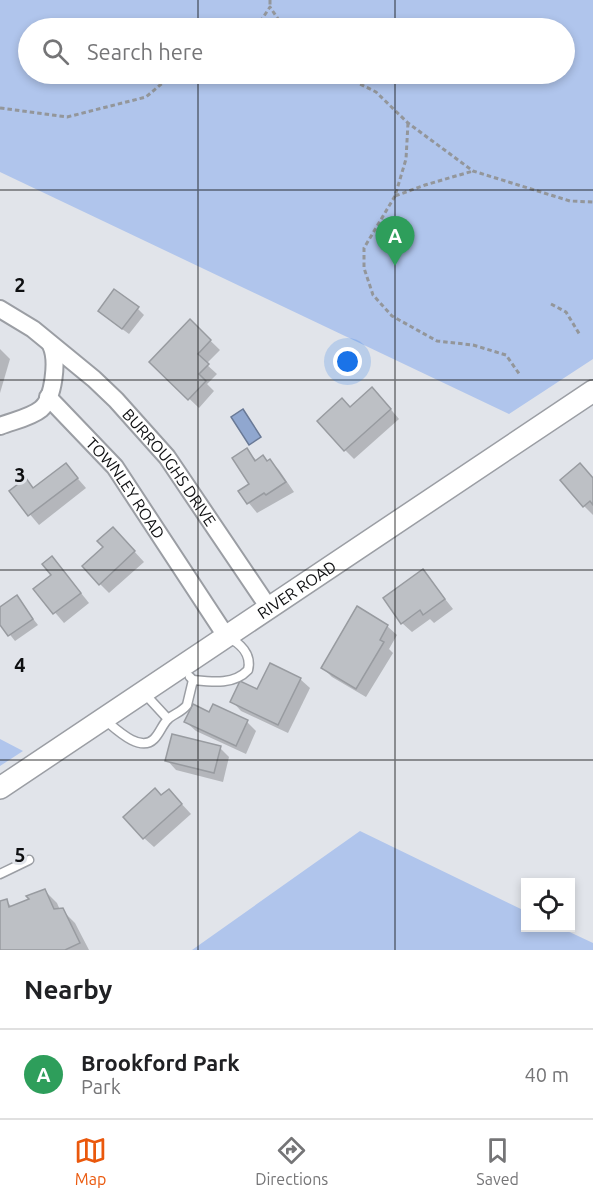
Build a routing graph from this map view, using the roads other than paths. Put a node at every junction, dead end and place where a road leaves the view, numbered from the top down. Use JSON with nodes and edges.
{"nodes":[{"id":1,"x":0,"y":309,"type":"edge"},
{"id":2,"x":51,"y":345,"type":"junction"},
{"id":3,"x":593,"y":391,"type":"edge"},
{"id":4,"x":48,"y":397,"type":"junction"},
{"id":5,"x":0,"y":426,"type":"edge"},
{"id":6,"x":269,"y":608,"type":"junction"},
{"id":7,"x":226,"y":636,"type":"junction"},
{"id":8,"x":187,"y":674,"type":"junction"},
{"id":9,"x":144,"y":692,"type":"junction"},
{"id":10,"x":103,"y":719,"type":"junction"},
{"id":11,"x":168,"y":719,"type":"junction"},
{"id":12,"x":0,"y":788,"type":"edge"},
{"id":13,"x":29,"y":860,"type":"dead end"},
{"id":14,"x":0,"y":874,"type":"edge"}],
"edges":[{"from":1,"to":2,"type":"street","name":"BURROUGHS DRIVE"},
{"from":2,"to":4,"type":"street"},
{"from":2,"to":6,"type":"street","name":"BURROUGHS DRIVE"},
{"from":3,"to":6,"type":"street","name":"RIVER ROAD"},
{"from":4,"to":5,"type":"street"},
{"from":4,"to":7,"type":"street","name":"TOWNLEY ROAD"},
{"from":6,"to":7,"type":"street","name":"RIVER ROAD"},
{"from":7,"to":8,"type":"street","name":"RIVER ROAD"},
{"from":7,"to":8,"type":"lane"},
{"from":8,"to":9,"type":"street","name":"RIVER ROAD"},
{"from":8,"to":11,"type":"lane"},
{"from":9,"to":10,"type":"street","name":"RIVER ROAD"},
{"from":9,"to":11,"type":"lane"},
{"from":10,"to":11,"type":"lane"},
{"from":10,"to":12,"type":"street","name":"RIVER ROAD"},
{"from":13,"to":14,"type":"lane"}]}
